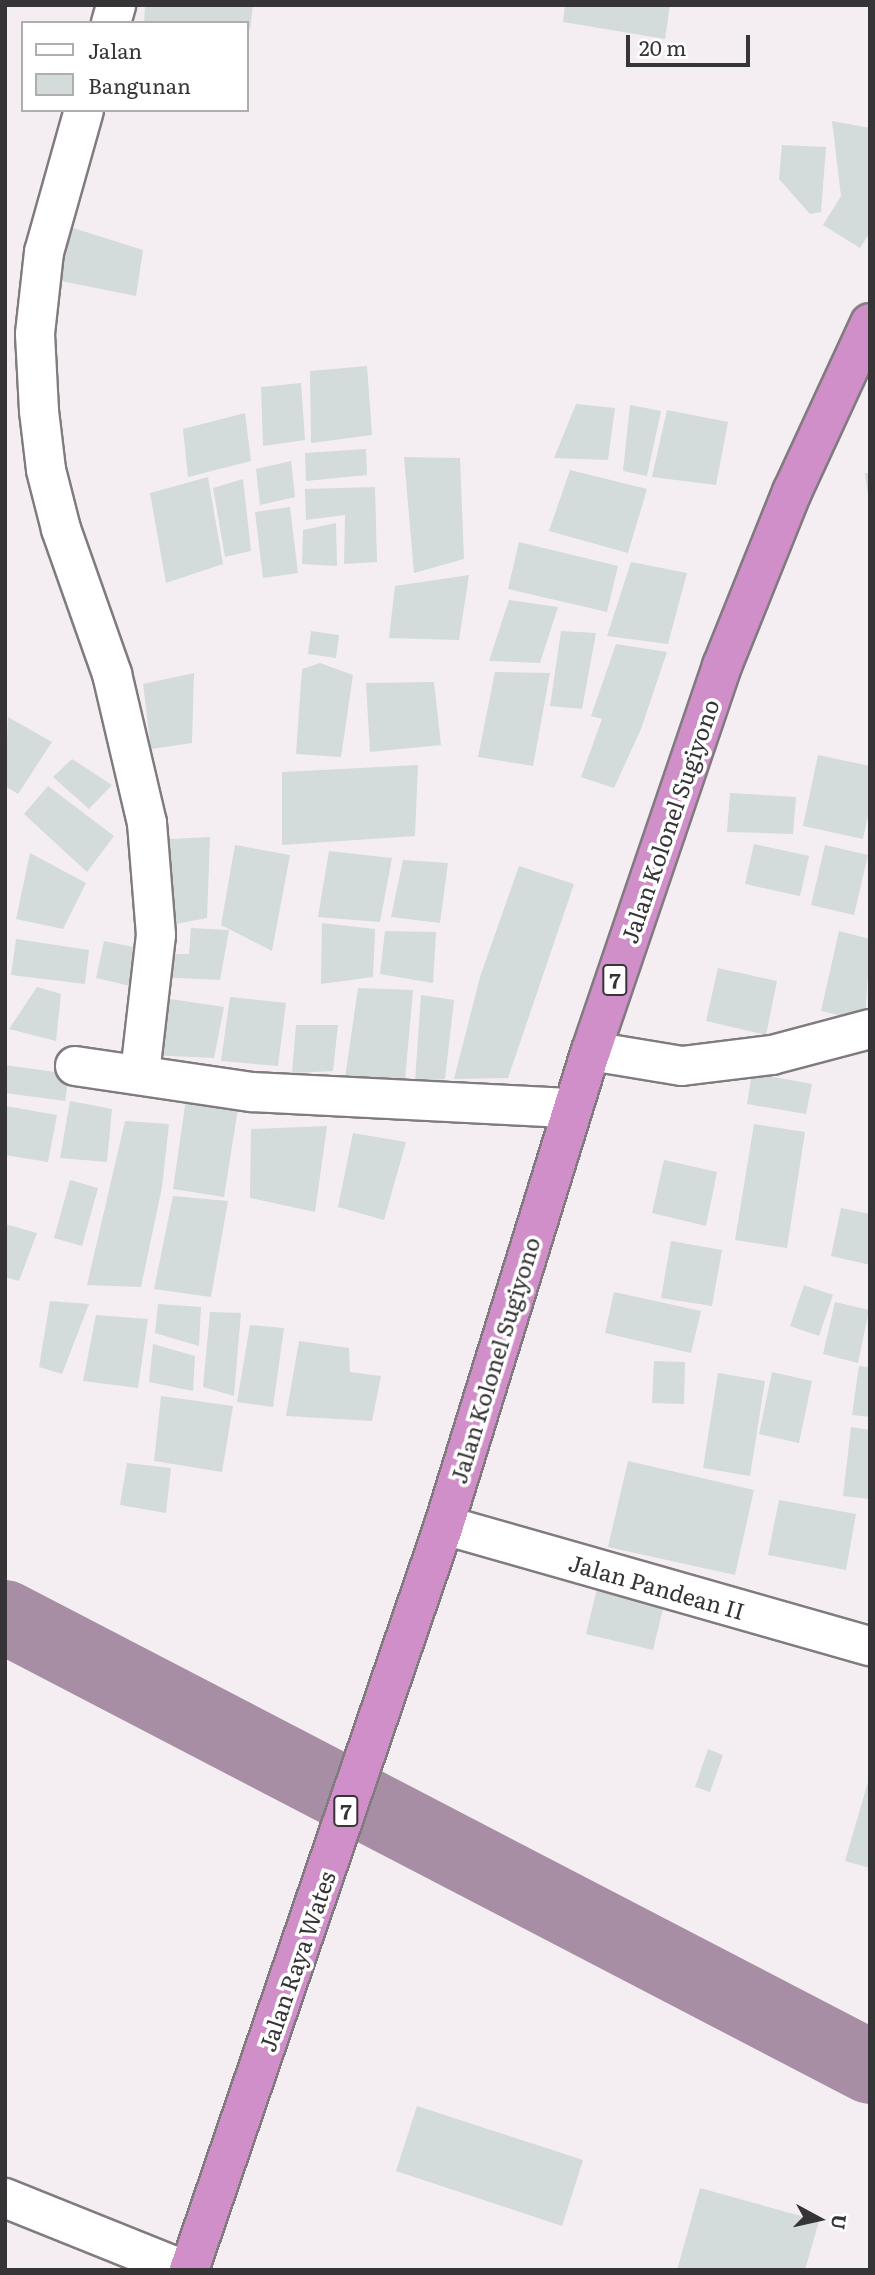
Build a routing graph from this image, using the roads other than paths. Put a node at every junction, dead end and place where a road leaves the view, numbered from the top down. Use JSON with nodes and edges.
{"nodes":[{"id":1,"x":83,"y":112,"type":"edge"},
{"id":2,"x":870,"y":323,"type":"edge"},
{"id":3,"x":870,"y":1029,"type":"edge"},
{"id":4,"x":591,"y":1051,"type":"junction"},
{"id":5,"x":75,"y":1066,"type":"dead end"},
{"id":6,"x":140,"y":1073,"type":"junction"},
{"id":7,"x":573,"y":1108,"type":"junction"},
{"id":8,"x":443,"y":1525,"type":"junction"},
{"id":9,"x":870,"y":1646,"type":"edge"},
{"id":10,"x":398,"y":1651,"type":"joint"},
{"id":11,"x":5,"y":2198,"type":"edge"},
{"id":12,"x":184,"y":2270,"type":"edge"},
{"id":13,"x":189,"y":2270,"type":"edge"}],
"edges":[{"from":1,"to":6,"type":"street"},
{"from":2,"to":4,"type":"highway","name":"Jalan Kolonel Sugiyono","number":"7"},
{"from":3,"to":4,"type":"street"},
{"from":4,"to":7,"type":"highway","name":"Jalan Kolonel Sugiyono","number":"7"},
{"from":5,"to":6,"type":"street"},
{"from":6,"to":7,"type":"street"},
{"from":7,"to":8,"type":"highway","name":"Jalan Kolonel Sugiyono","number":"7"},
{"from":8,"to":9,"type":"street","name":"Jalan Pandean II"},
{"from":8,"to":10,"type":"highway","name":"Jalan Kolonel Sugiyono","number":"7"},
{"from":10,"to":13,"type":"highway","name":"Jalan Raya Wates","number":"7"},
{"from":11,"to":12,"type":"street"}]}
